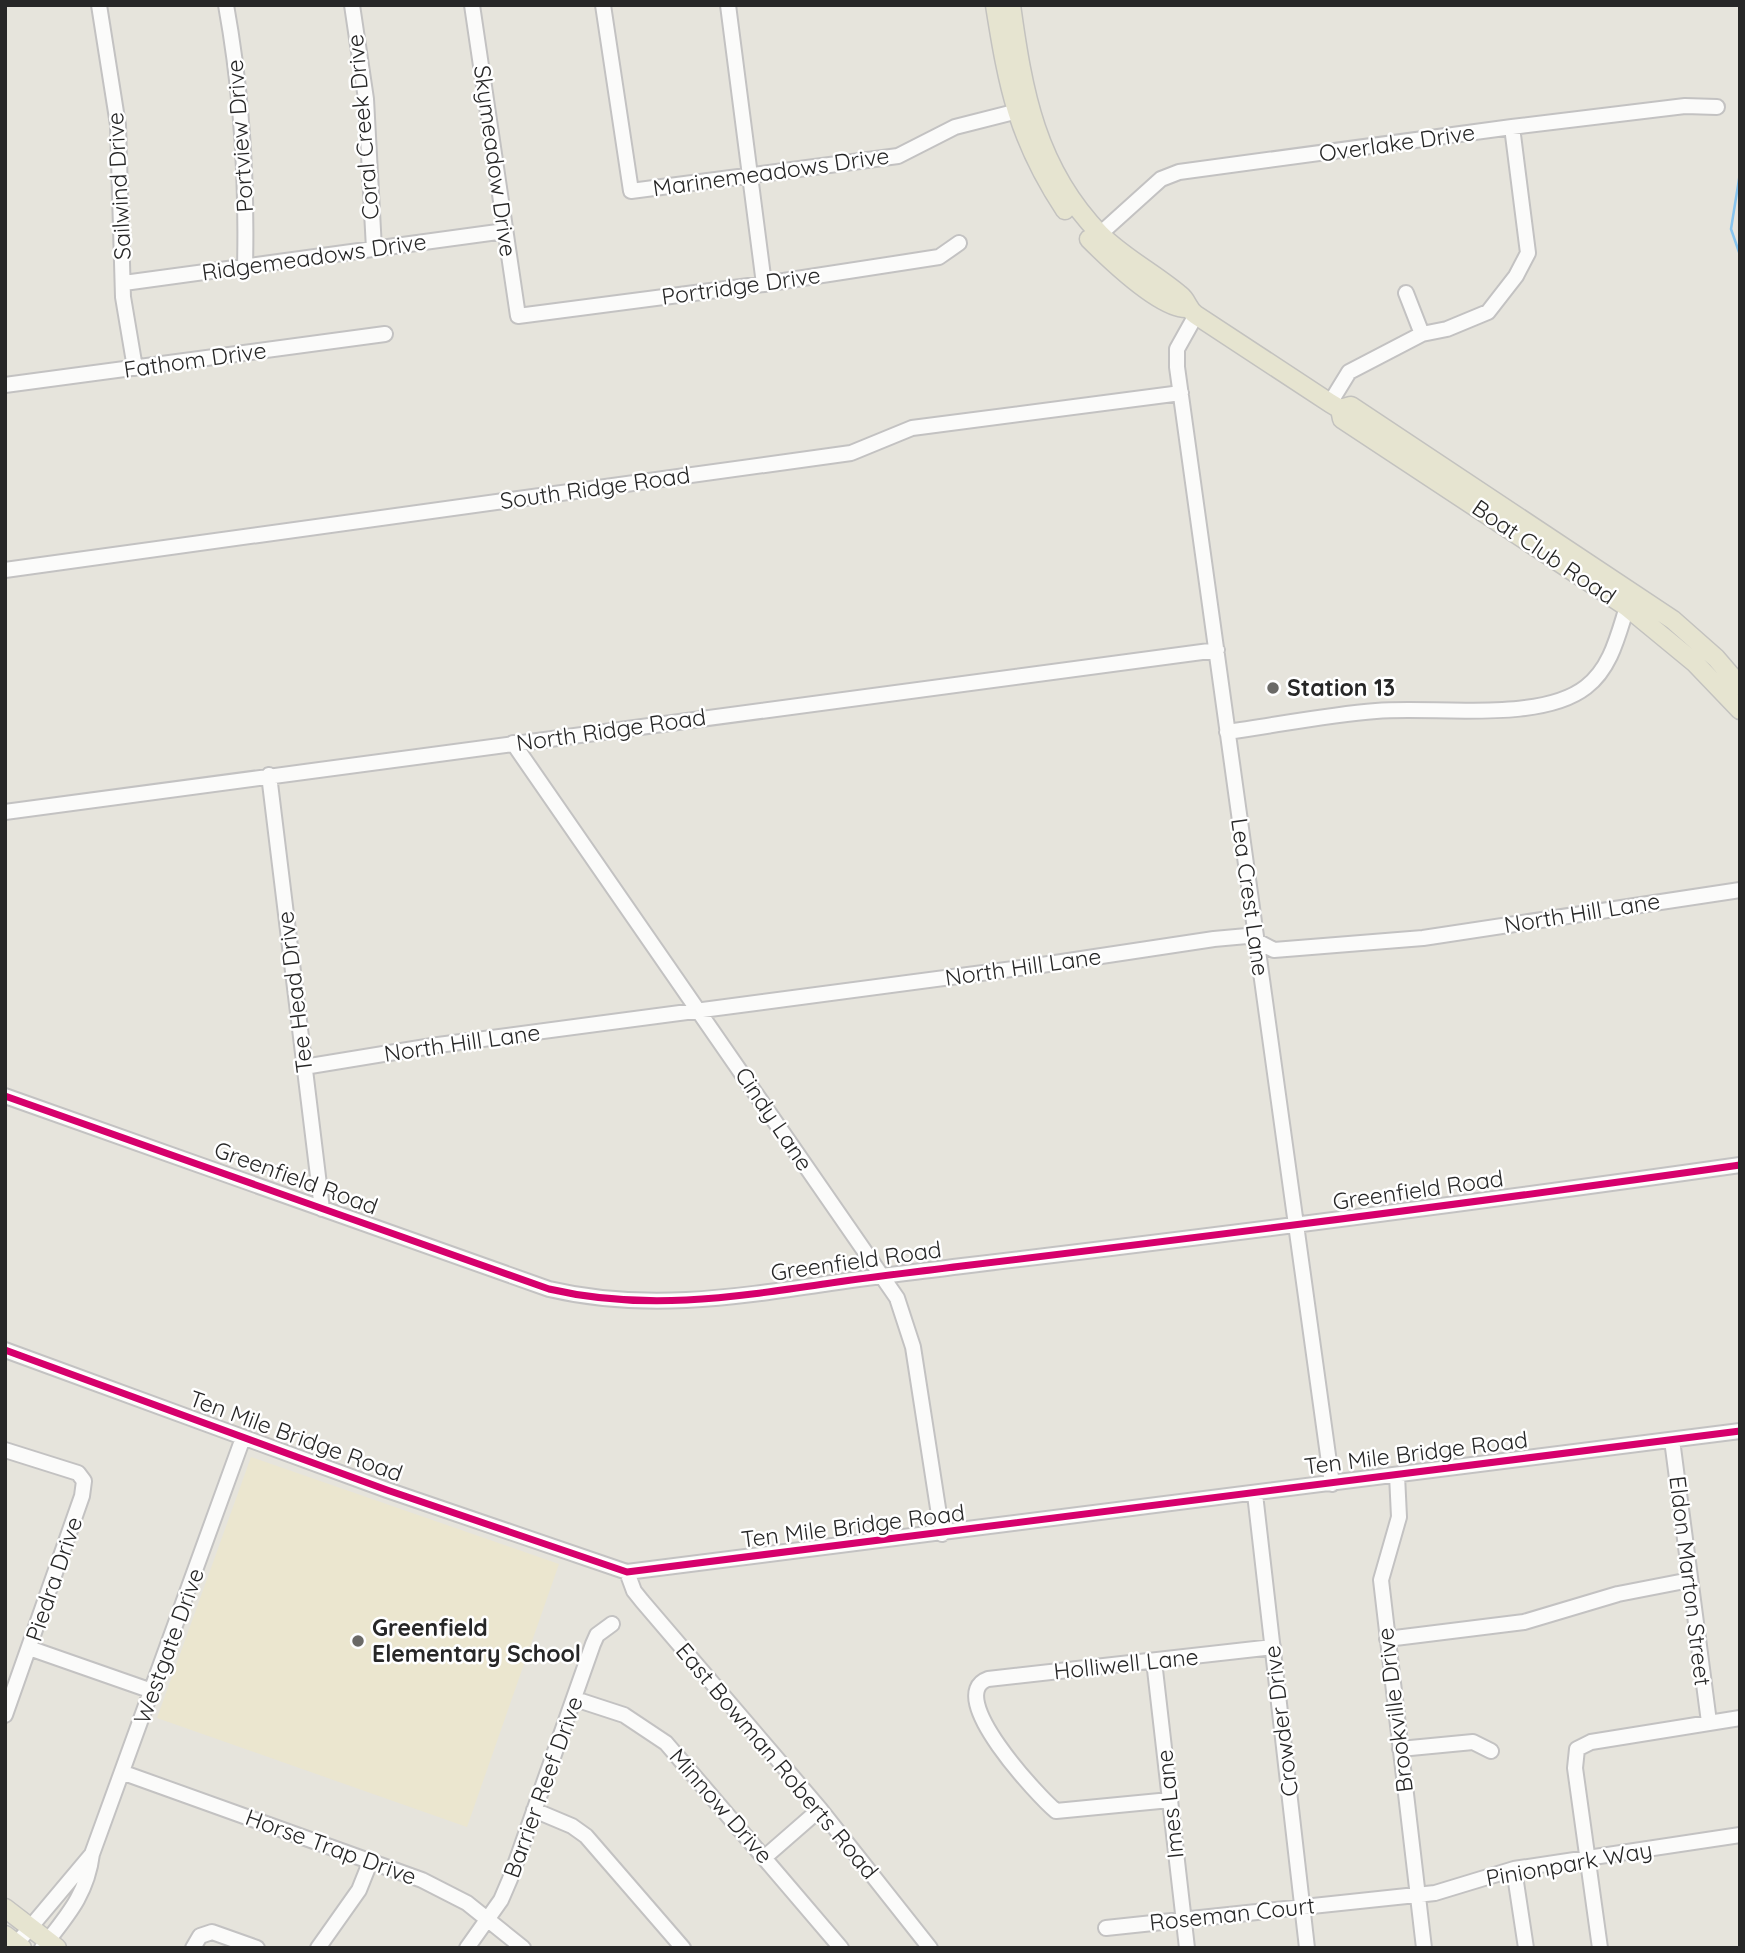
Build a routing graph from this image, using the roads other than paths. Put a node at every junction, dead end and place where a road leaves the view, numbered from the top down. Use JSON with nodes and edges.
{"nodes":[{"id":1,"x":99,"y":5,"type":"edge"},
{"id":2,"x":226,"y":5,"type":"edge"},
{"id":3,"x":352,"y":5,"type":"edge"},
{"id":4,"x":472,"y":5,"type":"edge"},
{"id":5,"x":603,"y":5,"type":"edge"},
{"id":6,"x":728,"y":5,"type":"edge"},
{"id":7,"x":995,"y":5,"type":"edge"},
{"id":8,"x":1011,"y":5,"type":"edge"},
{"id":9,"x":1717,"y":107,"type":"dead end"},
{"id":10,"x":1021,"y":111,"type":"junction"},
{"id":11,"x":1512,"y":127,"type":"junction"},
{"id":12,"x":751,"y":175,"type":"junction"},
{"id":13,"x":505,"y":231,"type":"junction"},
{"id":14,"x":1100,"y":234,"type":"junction"},
{"id":15,"x":959,"y":243,"type":"dead end"},
{"id":16,"x":374,"y":249,"type":"junction"},
{"id":17,"x":245,"y":267,"type":"junction"},
{"id":18,"x":124,"y":284,"type":"junction"},
{"id":19,"x":764,"y":284,"type":"junction"},
{"id":20,"x":1406,"y":293,"type":"dead end"},
{"id":21,"x":1191,"y":312,"type":"junction"},
{"id":22,"x":518,"y":316,"type":"joint"},
{"id":23,"x":385,"y":334,"type":"dead end"},
{"id":24,"x":1422,"y":334,"type":"junction"},
{"id":25,"x":135,"y":368,"type":"junction"},
{"id":26,"x":5,"y":386,"type":"edge"},
{"id":27,"x":1181,"y":393,"type":"junction"},
{"id":28,"x":1335,"y":406,"type":"junction"},
{"id":29,"x":5,"y":570,"type":"edge"},
{"id":30,"x":1627,"y":607,"type":"junction"},
{"id":31,"x":1217,"y":650,"type":"junction"},
{"id":32,"x":1740,"y":687,"type":"edge"},
{"id":33,"x":1740,"y":710,"type":"edge"},
{"id":34,"x":1227,"y":732,"type":"junction"},
{"id":35,"x":513,"y":743,"type":"junction"},
{"id":36,"x":270,"y":775,"type":"junction"},
{"id":37,"x":5,"y":812,"type":"edge"},
{"id":38,"x":1740,"y":890,"type":"edge"},
{"id":39,"x":1257,"y":942,"type":"junction"},
{"id":40,"x":701,"y":1012,"type":"junction"},
{"id":41,"x":304,"y":1067,"type":"junction"},
{"id":42,"x":5,"y":1096,"type":"edge"},
{"id":43,"x":1740,"y":1165,"type":"edge"},
{"id":44,"x":323,"y":1209,"type":"junction"},
{"id":45,"x":1295,"y":1226,"type":"junction"},
{"id":46,"x":882,"y":1276,"type":"junction"},
{"id":47,"x":5,"y":1350,"type":"edge"},
{"id":48,"x":1740,"y":1431,"type":"edge"},
{"id":49,"x":243,"y":1438,"type":"junction"},
{"id":50,"x":1672,"y":1440,"type":"junction"},
{"id":51,"x":5,"y":1450,"type":"edge"},
{"id":52,"x":1397,"y":1475,"type":"junction"},
{"id":53,"x":1332,"y":1483,"type":"junction"},
{"id":54,"x":1255,"y":1493,"type":"junction"},
{"id":55,"x":942,"y":1534,"type":"junction"},
{"id":56,"x":627,"y":1572,"type":"junction"},
{"id":57,"x":1690,"y":1580,"type":"junction"},
{"id":58,"x":612,"y":1624,"type":"dead end"},
{"id":59,"x":1387,"y":1639,"type":"junction"},
{"id":60,"x":1273,"y":1647,"type":"junction"},
{"id":61,"x":29,"y":1648,"type":"junction"},
{"id":62,"x":1154,"y":1661,"type":"junction"},
{"id":63,"x":152,"y":1691,"type":"junction"},
{"id":64,"x":575,"y":1699,"type":"junction"},
{"id":65,"x":5,"y":1715,"type":"edge"},
{"id":66,"x":1740,"y":1718,"type":"edge"},
{"id":67,"x":1709,"y":1722,"type":"junction"},
{"id":68,"x":1400,"y":1749,"type":"junction"},
{"id":69,"x":1491,"y":1751,"type":"dead end"},
{"id":70,"x":124,"y":1773,"type":"junction"},
{"id":71,"x":1170,"y":1800,"type":"junction"},
{"id":72,"x":820,"y":1809,"type":"junction"},
{"id":73,"x":534,"y":1810,"type":"junction"},
{"id":74,"x":1740,"y":1835,"type":"edge"},
{"id":75,"x":92,"y":1854,"type":"junction"},
{"id":76,"x":765,"y":1857,"type":"junction"},
{"id":77,"x":1588,"y":1858,"type":"junction"},
{"id":78,"x":371,"y":1860,"type":"junction"},
{"id":79,"x":1514,"y":1869,"type":"junction"},
{"id":80,"x":1418,"y":1895,"type":"junction"},
{"id":81,"x":1358,"y":1901,"type":"joint"},
{"id":82,"x":1303,"y":1906,"type":"junction"},
{"id":83,"x":5,"y":1908,"type":"edge"},
{"id":84,"x":489,"y":1918,"type":"junction"},
{"id":85,"x":1183,"y":1920,"type":"junction"},
{"id":86,"x":29,"y":1925,"type":"junction"},
{"id":87,"x":1106,"y":1928,"type":"dead end"},
{"id":88,"x":14,"y":1943,"type":"edge"},
{"id":89,"x":49,"y":1945,"type":"edge"},
{"id":90,"x":193,"y":1948,"type":"edge"},
{"id":91,"x":257,"y":1948,"type":"edge"},
{"id":92,"x":318,"y":1948,"type":"edge"},
{"id":93,"x":467,"y":1948,"type":"edge"},
{"id":94,"x":523,"y":1948,"type":"edge"},
{"id":95,"x":683,"y":1948,"type":"edge"},
{"id":96,"x":841,"y":1948,"type":"edge"},
{"id":97,"x":930,"y":1948,"type":"edge"},
{"id":98,"x":1186,"y":1948,"type":"edge"},
{"id":99,"x":1307,"y":1948,"type":"edge"},
{"id":100,"x":1424,"y":1948,"type":"edge"},
{"id":101,"x":1526,"y":1948,"type":"edge"},
{"id":102,"x":1600,"y":1948,"type":"edge"}],
"edges":[{"from":1,"to":18,"type":"street","name":"Sailwind Drive"},
{"from":2,"to":17,"type":"street","name":"Portview Drive"},
{"from":3,"to":16,"type":"street","name":"Coral Creek Drive"},
{"from":4,"to":13,"type":"street","name":"Skymeadow Drive"},
{"from":5,"to":12,"type":"street","name":"Marinemeadows Drive"},
{"from":6,"to":12,"type":"street"},
{"from":7,"to":10,"type":"main road","name":"Boat Club Road"},
{"from":8,"to":10,"type":"main road","name":"Boat Club Road"},
{"from":9,"to":11,"type":"street","name":"Overlake Drive"},
{"from":10,"to":12,"type":"street","name":"Marinemeadows Drive"},
{"from":10,"to":14,"type":"main road","name":"Boat Club Road"},
{"from":10,"to":21,"type":"main road","name":"Boat Club Road"},
{"from":11,"to":14,"type":"street","name":"Overlake Drive"},
{"from":11,"to":24,"type":"street"},
{"from":12,"to":19,"type":"street"},
{"from":13,"to":16,"type":"street","name":"Ridgemeadows Drive"},
{"from":13,"to":22,"type":"street","name":"Skymeadow Drive"},
{"from":14,"to":21,"type":"main road","name":"Boat Club Road"},
{"from":15,"to":19,"type":"street","name":"Portridge Drive"},
{"from":16,"to":17,"type":"street","name":"Ridgemeadows Drive"},
{"from":17,"to":18,"type":"street","name":"Ridgemeadows Drive"},
{"from":18,"to":25,"type":"street","name":"Sailwind Drive"},
{"from":19,"to":22,"type":"street","name":"Portridge Drive"},
{"from":20,"to":24,"type":"street"},
{"from":21,"to":27,"type":"street","name":"Lea Crest Lane"},
{"from":21,"to":28,"type":"main road","name":"Boat Club Road"},
{"from":23,"to":25,"type":"street","name":"Fathom Drive"},
{"from":24,"to":28,"type":"street"},
{"from":25,"to":26,"type":"street","name":"Fathom Drive"},
{"from":27,"to":29,"type":"street","name":"South Ridge Road"},
{"from":27,"to":31,"type":"street","name":"Lea Crest Lane"},
{"from":28,"to":30,"type":"main road","name":"Boat Club Road"},
{"from":28,"to":32,"type":"main road","name":"Boat Club Road"},
{"from":30,"to":33,"type":"main road","name":"Boat Club Road"},
{"from":30,"to":34,"type":"street"},
{"from":31,"to":34,"type":"street","name":"Lea Crest Lane"},
{"from":31,"to":35,"type":"street","name":"North Ridge Road"},
{"from":34,"to":39,"type":"street","name":"Lea Crest Lane"},
{"from":35,"to":36,"type":"street","name":"North Ridge Road"},
{"from":35,"to":40,"type":"street","name":"Cindy Lane"},
{"from":36,"to":37,"type":"street","name":"North Ridge Road"},
{"from":36,"to":41,"type":"street","name":"Tee Head Drive"},
{"from":38,"to":39,"type":"street","name":"North Hill Lane"},
{"from":39,"to":40,"type":"street","name":"North Hill Lane"},
{"from":39,"to":45,"type":"street","name":"Lea Crest Lane"},
{"from":40,"to":41,"type":"street","name":"North Hill Lane"},
{"from":40,"to":46,"type":"street","name":"Cindy Lane"},
{"from":41,"to":44,"type":"street","name":"Tee Head Drive"},
{"from":42,"to":44,"type":"street","name":"Greenfield Road"},
{"from":43,"to":45,"type":"street","name":"Greenfield Road"},
{"from":44,"to":46,"type":"street","name":"Greenfield Road"},
{"from":45,"to":46,"type":"street","name":"Greenfield Road"},
{"from":45,"to":53,"type":"street","name":"Lea Crest Lane"},
{"from":46,"to":55,"type":"street","name":"Cindy Lane"},
{"from":47,"to":49,"type":"street","name":"Ten Mile Bridge Road"},
{"from":48,"to":50,"type":"street","name":"Ten Mile Bridge Road"},
{"from":49,"to":56,"type":"street","name":"Ten Mile Bridge Road"},
{"from":49,"to":63,"type":"street","name":"Westgate Drive"},
{"from":50,"to":52,"type":"street","name":"Ten Mile Bridge Road"},
{"from":50,"to":57,"type":"street","name":"Eldon Marton Street"},
{"from":51,"to":61,"type":"street","name":"Piedra Drive"},
{"from":52,"to":53,"type":"street","name":"Ten Mile Bridge Road"},
{"from":52,"to":59,"type":"street","name":"Brookville Drive"},
{"from":53,"to":54,"type":"street","name":"Ten Mile Bridge Road"},
{"from":54,"to":55,"type":"street","name":"Ten Mile Bridge Road"},
{"from":54,"to":60,"type":"street","name":"Crowder Drive"},
{"from":55,"to":56,"type":"street","name":"Ten Mile Bridge Road"},
{"from":56,"to":72,"type":"street","name":"East Bowman Roberts Road"},
{"from":57,"to":59,"type":"street"},
{"from":57,"to":67,"type":"street","name":"Eldon Marton Street"},
{"from":58,"to":64,"type":"street","name":"Barrier Reef Drive"},
{"from":59,"to":68,"type":"street","name":"Brookville Drive"},
{"from":60,"to":62,"type":"street","name":"Holliwell Lane"},
{"from":60,"to":82,"type":"street","name":"Crowder Drive"},
{"from":61,"to":63,"type":"street"},
{"from":61,"to":65,"type":"street","name":"Piedra Drive"},
{"from":62,"to":71,"type":"street","name":"Imes Lane"},
{"from":62,"to":71,"type":"street","name":"Holliwell Lane"},
{"from":63,"to":70,"type":"street","name":"Westgate Drive"},
{"from":64,"to":73,"type":"street","name":"Barrier Reef Drive"},
{"from":64,"to":76,"type":"street","name":"Minnow Drive"},
{"from":66,"to":67,"type":"street"},
{"from":67,"to":77,"type":"street"},
{"from":68,"to":69,"type":"street"},
{"from":68,"to":80,"type":"street","name":"Brookville Drive"},
{"from":70,"to":75,"type":"street","name":"Westgate Drive"},
{"from":70,"to":78,"type":"street","name":"Horse Trap Drive"},
{"from":71,"to":85,"type":"street","name":"Imes Lane"},
{"from":72,"to":76,"type":"street"},
{"from":72,"to":97,"type":"street","name":"East Bowman Roberts Road"},
{"from":73,"to":84,"type":"street","name":"Barrier Reef Drive"},
{"from":73,"to":95,"type":"street"},
{"from":74,"to":77,"type":"street","name":"Pinionpark Way"},
{"from":75,"to":86,"type":"street","name":"Westgate Drive"},
{"from":75,"to":89,"type":"street","name":"Westgate Drive"},
{"from":76,"to":96,"type":"street","name":"Minnow Drive"},
{"from":77,"to":79,"type":"street","name":"Pinionpark Way"},
{"from":77,"to":102,"type":"street"},
{"from":78,"to":84,"type":"street","name":"Horse Trap Drive"},
{"from":78,"to":92,"type":"street"},
{"from":79,"to":80,"type":"street","name":"Pinionpark Way"},
{"from":79,"to":101,"type":"street"},
{"from":80,"to":81,"type":"street","name":"Pinionpark Way"},
{"from":80,"to":100,"type":"street","name":"Brookville Drive"},
{"from":81,"to":82,"type":"street","name":"Roseman Court"},
{"from":82,"to":85,"type":"street","name":"Roseman Court"},
{"from":82,"to":99,"type":"street","name":"Crowder Drive"},
{"from":83,"to":86,"type":"main road"},
{"from":84,"to":93,"type":"street","name":"Barrier Reef Drive"},
{"from":84,"to":94,"type":"street","name":"Horse Trap Drive"},
{"from":85,"to":87,"type":"street","name":"Roseman Court"},
{"from":85,"to":98,"type":"street","name":"Imes Lane"},
{"from":86,"to":88,"type":"street","name":"Westgate Drive"},
{"from":86,"to":89,"type":"main road"},
{"from":90,"to":91,"type":"street"}]}
